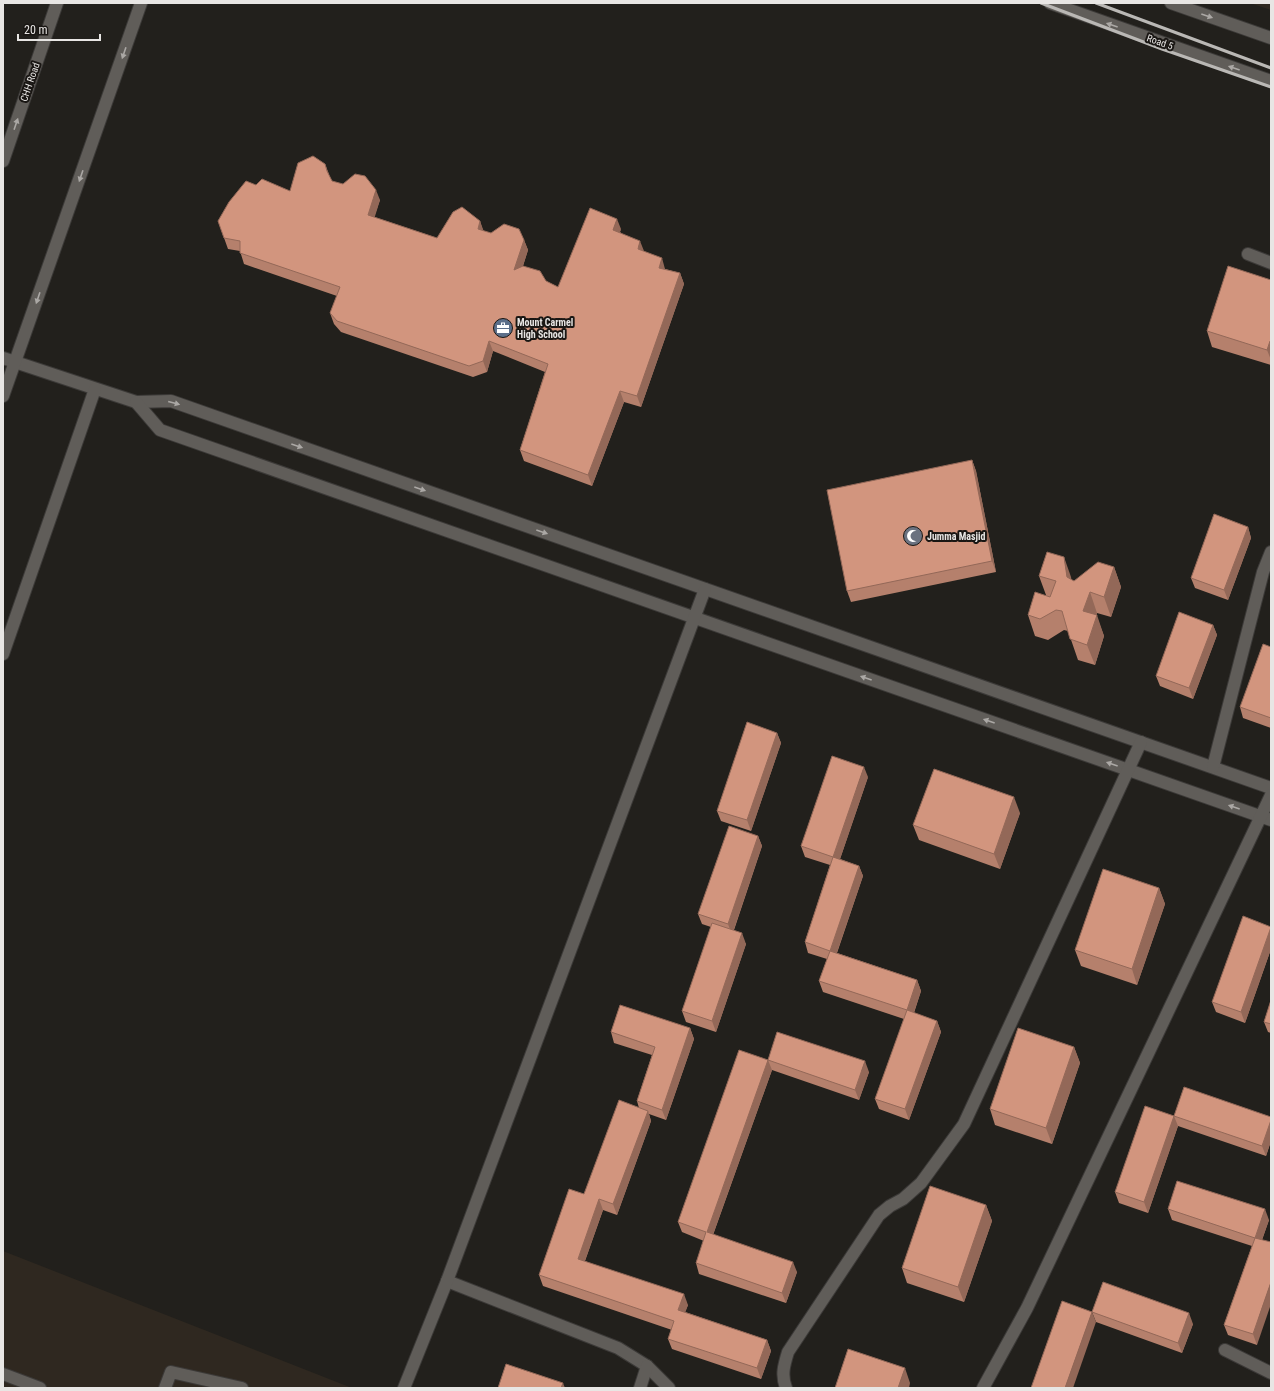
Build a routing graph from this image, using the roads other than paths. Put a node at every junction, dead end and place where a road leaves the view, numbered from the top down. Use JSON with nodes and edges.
{"nodes":[{"id":1,"x":57,"y":3,"type":"edge"},
{"id":2,"x":141,"y":3,"type":"edge"},
{"id":3,"x":1050,"y":3,"type":"edge"},
{"id":4,"x":1171,"y":3,"type":"edge"},
{"id":5,"x":1271,"y":38,"type":"edge"},
{"id":6,"x":1271,"y":81,"type":"edge"},
{"id":7,"x":3,"y":161,"type":"edge"},
{"id":8,"x":1248,"y":254,"type":"dead end"},
{"id":9,"x":1271,"y":263,"type":"edge"},
{"id":10,"x":3,"y":358,"type":"edge"},
{"id":11,"x":15,"y":362,"type":"junction"},
{"id":12,"x":95,"y":389,"type":"junction"},
{"id":13,"x":3,"y":396,"type":"edge"},
{"id":14,"x":136,"y":402,"type":"junction"},
{"id":15,"x":1271,"y":552,"type":"edge"},
{"id":16,"x":705,"y":589,"type":"junction"},
{"id":17,"x":695,"y":618,"type":"junction"},
{"id":18,"x":3,"y":654,"type":"edge"},
{"id":19,"x":1141,"y":742,"type":"junction"},
{"id":20,"x":1213,"y":768,"type":"junction"},
{"id":21,"x":1128,"y":770,"type":"junction"},
{"id":22,"x":1271,"y":788,"type":"edge"},
{"id":23,"x":1271,"y":795,"type":"edge"},
{"id":24,"x":1266,"y":818,"type":"edge"},
{"id":25,"x":448,"y":1281,"type":"junction"},
{"id":26,"x":1225,"y":1350,"type":"dead end"},
{"id":27,"x":647,"y":1366,"type":"junction"},
{"id":28,"x":3,"y":1374,"type":"edge"},
{"id":29,"x":1271,"y":1374,"type":"edge"},
{"id":30,"x":40,"y":1388,"type":"edge"},
{"id":31,"x":165,"y":1388,"type":"edge"},
{"id":32,"x":242,"y":1388,"type":"edge"},
{"id":33,"x":404,"y":1388,"type":"edge"},
{"id":34,"x":640,"y":1388,"type":"edge"},
{"id":35,"x":669,"y":1388,"type":"edge"},
{"id":36,"x":786,"y":1388,"type":"edge"},
{"id":37,"x":983,"y":1388,"type":"edge"}],
"edges":[{"from":7,"to":1,"type":"street","name":"CHH Road","one_way":true},
{"from":2,"to":11,"type":"street","one_way":true},
{"from":6,"to":3,"type":"street","name":"Road 5","one_way":true},
{"from":4,"to":5,"type":"street","one_way":true},
{"from":8,"to":9,"type":"street"},
{"from":10,"to":11,"type":"street"},
{"from":11,"to":12,"type":"street"},
{"from":11,"to":13,"type":"street"},
{"from":12,"to":14,"type":"street"},
{"from":12,"to":18,"type":"street"},
{"from":14,"to":16,"type":"street","one_way":true},
{"from":14,"to":17,"type":"street"},
{"from":15,"to":20,"type":"street"},
{"from":16,"to":17,"type":"street"},
{"from":16,"to":19,"type":"street"},
{"from":21,"to":17,"type":"street","one_way":true},
{"from":17,"to":25,"type":"street"},
{"from":19,"to":20,"type":"street"},
{"from":19,"to":21,"type":"street"},
{"from":20,"to":22,"type":"street"},
{"from":24,"to":21,"type":"street","one_way":true},
{"from":21,"to":36,"type":"street"},
{"from":23,"to":24,"type":"street"},
{"from":24,"to":37,"type":"street"},
{"from":25,"to":27,"type":"street"},
{"from":25,"to":33,"type":"street"},
{"from":26,"to":29,"type":"street"},
{"from":27,"to":34,"type":"street"},
{"from":27,"to":35,"type":"street"},
{"from":28,"to":30,"type":"street"},
{"from":31,"to":32,"type":"street"}]}
